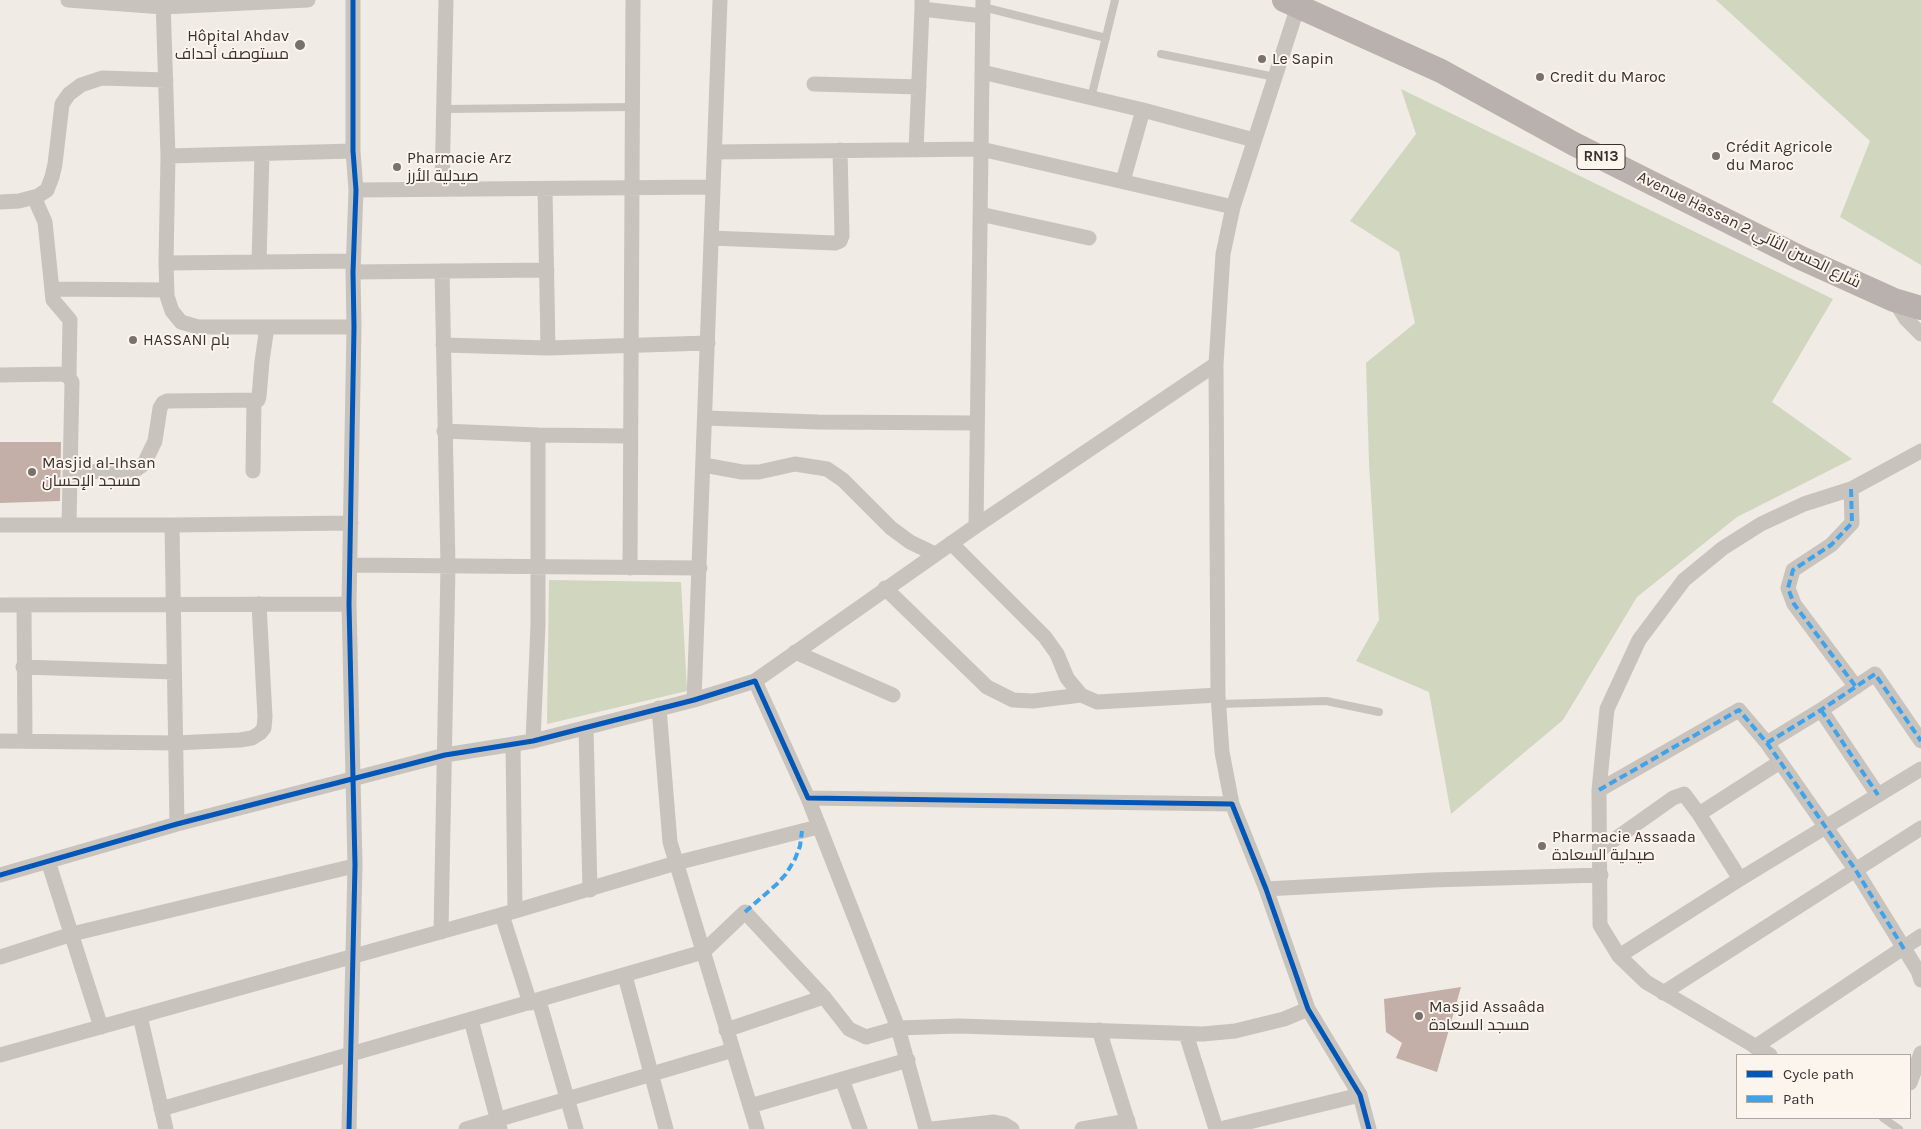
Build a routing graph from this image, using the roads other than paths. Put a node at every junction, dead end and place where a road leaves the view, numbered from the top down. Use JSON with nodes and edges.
{"nodes":[{"id":1,"x":68,"y":0,"type":"edge"},
{"id":2,"x":308,"y":0,"type":"edge"},
{"id":3,"x":353,"y":0,"type":"edge"},
{"id":4,"x":446,"y":0,"type":"edge"},
{"id":5,"x":632,"y":0,"type":"edge"},
{"id":6,"x":720,"y":0,"type":"edge"},
{"id":7,"x":1115,"y":0,"type":"edge"},
{"id":8,"x":1294,"y":2,"type":"edge"},
{"id":9,"x":163,"y":4,"type":"edge"},
{"id":10,"x":922,"y":4,"type":"edge"},
{"id":11,"x":983,"y":8,"type":"edge"},
{"id":12,"x":1106,"y":38,"type":"junction"},
{"id":13,"x":1161,"y":54,"type":"dead end"},
{"id":14,"x":982,"y":72,"type":"junction"},
{"id":15,"x":1275,"y":77,"type":"junction"},
{"id":16,"x":166,"y":80,"type":"junction"},
{"id":17,"x":814,"y":84,"type":"dead end"},
{"id":18,"x":919,"y":87,"type":"junction"},
{"id":19,"x":1092,"y":98,"type":"junction"},
{"id":20,"x":632,"y":107,"type":"junction"},
{"id":21,"x":445,"y":110,"type":"junction"},
{"id":22,"x":1143,"y":110,"type":"junction"},
{"id":23,"x":1254,"y":140,"type":"junction"},
{"id":24,"x":981,"y":149,"type":"junction"},
{"id":25,"x":840,"y":150,"type":"junction"},
{"id":26,"x":916,"y":150,"type":"junction"},
{"id":27,"x":353,"y":151,"type":"junction"},
{"id":28,"x":714,"y":152,"type":"junction"},
{"id":29,"x":262,"y":154,"type":"junction"},
{"id":30,"x":168,"y":156,"type":"junction"},
{"id":31,"x":1123,"y":181,"type":"junction"},
{"id":32,"x":713,"y":187,"type":"junction"},
{"id":33,"x":442,"y":188,"type":"junction"},
{"id":34,"x":631,"y":188,"type":"junction"},
{"id":35,"x":545,"y":189,"type":"junction"},
{"id":36,"x":356,"y":190,"type":"junction"},
{"id":37,"x":34,"y":197,"type":"junction"},
{"id":38,"x":0,"y":202,"type":"edge"},
{"id":39,"x":1234,"y":207,"type":"junction"},
{"id":40,"x":980,"y":214,"type":"junction"},
{"id":41,"x":711,"y":238,"type":"junction"},
{"id":42,"x":1088,"y":238,"type":"dead end"},
{"id":43,"x":259,"y":262,"type":"junction"},
{"id":44,"x":166,"y":263,"type":"junction"},
{"id":45,"x":353,"y":266,"type":"junction"},
{"id":46,"x":547,"y":270,"type":"junction"},
{"id":47,"x":442,"y":271,"type":"junction"},
{"id":48,"x":52,"y":289,"type":"junction"},
{"id":49,"x":167,"y":290,"type":"junction"},
{"id":50,"x":1894,"y":300,"type":"junction"},
{"id":51,"x":1921,"y":308,"type":"edge"},
{"id":52,"x":267,"y":327,"type":"junction"},
{"id":53,"x":354,"y":327,"type":"junction"},
{"id":54,"x":1921,"y":334,"type":"edge"},
{"id":55,"x":708,"y":343,"type":"junction"},
{"id":56,"x":443,"y":345,"type":"junction"},
{"id":57,"x":630,"y":346,"type":"junction"},
{"id":58,"x":548,"y":348,"type":"junction"},
{"id":59,"x":1216,"y":364,"type":"junction"},
{"id":60,"x":0,"y":375,"type":"edge"},
{"id":61,"x":69,"y":377,"type":"junction"},
{"id":62,"x":254,"y":401,"type":"junction"},
{"id":63,"x":705,"y":418,"type":"junction"},
{"id":64,"x":977,"y":423,"type":"junction"},
{"id":65,"x":444,"y":430,"type":"junction"},
{"id":66,"x":538,"y":435,"type":"junction"},
{"id":67,"x":630,"y":436,"type":"junction"},
{"id":68,"x":1921,"y":451,"type":"edge"},
{"id":69,"x":704,"y":465,"type":"junction"},
{"id":70,"x":252,"y":471,"type":"dead end"},
{"id":71,"x":70,"y":472,"type":"junction"},
{"id":72,"x":1851,"y":489,"type":"junction"},
{"id":73,"x":351,"y":523,"type":"junction"},
{"id":74,"x":0,"y":525,"type":"edge"},
{"id":75,"x":69,"y":525,"type":"junction"},
{"id":76,"x":172,"y":525,"type":"junction"},
{"id":77,"x":976,"y":526,"type":"junction"},
{"id":78,"x":951,"y":543,"type":"junction"},
{"id":79,"x":935,"y":554,"type":"junction"},
{"id":80,"x":351,"y":565,"type":"junction"},
{"id":81,"x":448,"y":566,"type":"junction"},
{"id":82,"x":539,"y":567,"type":"junction"},
{"id":83,"x":630,"y":568,"type":"junction"},
{"id":84,"x":700,"y":568,"type":"junction"},
{"id":85,"x":885,"y":588,"type":"junction"},
{"id":86,"x":259,"y":604,"type":"junction"},
{"id":87,"x":349,"y":604,"type":"junction"},
{"id":88,"x":173,"y":605,"type":"junction"},
{"id":89,"x":0,"y":606,"type":"edge"},
{"id":90,"x":24,"y":606,"type":"junction"},
{"id":91,"x":795,"y":652,"type":"junction"},
{"id":92,"x":23,"y":667,"type":"junction"},
{"id":93,"x":174,"y":672,"type":"junction"},
{"id":94,"x":754,"y":681,"type":"junction"},
{"id":95,"x":1856,"y":687,"type":"junction"},
{"id":96,"x":892,"y":695,"type":"dead end"},
{"id":97,"x":1081,"y":695,"type":"junction"},
{"id":98,"x":1218,"y":699,"type":"junction"},
{"id":99,"x":694,"y":700,"type":"junction"},
{"id":100,"x":659,"y":708,"type":"junction"},
{"id":101,"x":1821,"y":710,"type":"junction"},
{"id":102,"x":1379,"y":712,"type":"dead end"},
{"id":103,"x":586,"y":728,"type":"junction"},
{"id":104,"x":25,"y":740,"type":"junction"},
{"id":105,"x":0,"y":741,"type":"edge"},
{"id":106,"x":532,"y":741,"type":"junction"},
{"id":107,"x":1921,"y":741,"type":"edge"},
{"id":108,"x":175,"y":744,"type":"junction"},
{"id":109,"x":513,"y":744,"type":"junction"},
{"id":110,"x":1767,"y":744,"type":"junction"},
{"id":111,"x":445,"y":755,"type":"junction"},
{"id":112,"x":1780,"y":762,"type":"junction"},
{"id":113,"x":1921,"y":769,"type":"edge"},
{"id":114,"x":352,"y":779,"type":"junction"},
{"id":115,"x":1599,"y":790,"type":"junction"},
{"id":116,"x":1878,"y":795,"type":"junction"},
{"id":117,"x":808,"y":798,"type":"junction"},
{"id":118,"x":1232,"y":804,"type":"junction"},
{"id":119,"x":1699,"y":814,"type":"junction"},
{"id":120,"x":177,"y":824,"type":"junction"},
{"id":121,"x":818,"y":827,"type":"junction"},
{"id":122,"x":1824,"y":828,"type":"junction"},
{"id":123,"x":1921,"y":828,"type":"edge"},
{"id":124,"x":1601,"y":848,"type":"junction"},
{"id":125,"x":48,"y":861,"type":"junction"},
{"id":126,"x":676,"y":863,"type":"junction"},
{"id":127,"x":354,"y":866,"type":"junction"},
{"id":128,"x":1855,"y":869,"type":"junction"},
{"id":129,"x":0,"y":875,"type":"edge"},
{"id":130,"x":1601,"y":875,"type":"junction"},
{"id":131,"x":1740,"y":879,"type":"junction"},
{"id":132,"x":1266,"y":889,"type":"junction"},
{"id":133,"x":590,"y":890,"type":"junction"},
{"id":134,"x":508,"y":913,"type":"junction"},
{"id":135,"x":441,"y":932,"type":"junction"},
{"id":136,"x":72,"y":934,"type":"junction"},
{"id":137,"x":1921,"y":936,"type":"edge"},
{"id":138,"x":1904,"y":948,"type":"junction"},
{"id":139,"x":703,"y":952,"type":"junction"},
{"id":140,"x":1619,"y":956,"type":"junction"},
{"id":141,"x":0,"y":957,"type":"edge"},
{"id":142,"x":352,"y":957,"type":"junction"},
{"id":143,"x":1920,"y":974,"type":"edge"},
{"id":144,"x":625,"y":976,"type":"junction"},
{"id":145,"x":1663,"y":992,"type":"junction"},
{"id":146,"x":824,"y":997,"type":"junction"},
{"id":147,"x":534,"y":1002,"type":"junction"},
{"id":148,"x":1308,"y":1009,"type":"junction"},
{"id":149,"x":140,"y":1016,"type":"junction"},
{"id":150,"x":471,"y":1020,"type":"junction"},
{"id":151,"x":100,"y":1027,"type":"junction"},
{"id":152,"x":898,"y":1028,"type":"junction"},
{"id":153,"x":726,"y":1030,"type":"junction"},
{"id":154,"x":1099,"y":1030,"type":"junction"},
{"id":155,"x":1186,"y":1034,"type":"junction"},
{"id":156,"x":1755,"y":1047,"type":"junction"},
{"id":157,"x":733,"y":1050,"type":"junction"},
{"id":158,"x":1921,"y":1053,"type":"edge"},
{"id":159,"x":1768,"y":1054,"type":"edge"},
{"id":160,"x":0,"y":1055,"type":"edge"},
{"id":161,"x":349,"y":1055,"type":"junction"},
{"id":162,"x":908,"y":1060,"type":"junction"},
{"id":163,"x":651,"y":1073,"type":"junction"},
{"id":164,"x":842,"y":1079,"type":"junction"},
{"id":165,"x":1911,"y":1080,"type":"edge"},
{"id":166,"x":1360,"y":1095,"type":"junction"},
{"id":167,"x":568,"y":1099,"type":"junction"},
{"id":168,"x":750,"y":1106,"type":"junction"},
{"id":169,"x":161,"y":1109,"type":"junction"},
{"id":170,"x":1884,"y":1119,"type":"edge"},
{"id":171,"x":499,"y":1124,"type":"edge"},
{"id":172,"x":1129,"y":1125,"type":"edge"},
{"id":173,"x":166,"y":1129,"type":"edge"},
{"id":174,"x":349,"y":1129,"type":"edge"},
{"id":175,"x":466,"y":1129,"type":"edge"},
{"id":176,"x":576,"y":1129,"type":"edge"},
{"id":177,"x":666,"y":1129,"type":"edge"},
{"id":178,"x":757,"y":1129,"type":"edge"},
{"id":179,"x":860,"y":1129,"type":"edge"},
{"id":180,"x":926,"y":1129,"type":"edge"},
{"id":181,"x":932,"y":1129,"type":"edge"},
{"id":182,"x":1012,"y":1129,"type":"edge"},
{"id":183,"x":1082,"y":1129,"type":"edge"},
{"id":184,"x":1218,"y":1129,"type":"edge"},
{"id":185,"x":1369,"y":1129,"type":"edge"},
{"id":186,"x":1899,"y":1129,"type":"edge"}],
"edges":[{"from":1,"to":9,"type":"street"},
{"from":2,"to":9,"type":"street"},
{"from":3,"to":27,"type":"street"},
{"from":4,"to":21,"type":"street"},
{"from":5,"to":20,"type":"street"},
{"from":6,"to":28,"type":"street"},
{"from":7,"to":12,"type":"lane"},
{"from":8,"to":15,"type":"street"},
{"from":8,"to":50,"type":"main road","name":"Avenue Hassan 2 شارع الحسن الثاني","number":"RN13"},
{"from":9,"to":16,"type":"street"},
{"from":10,"to":11,"type":"street"},
{"from":10,"to":18,"type":"street"},
{"from":11,"to":12,"type":"lane"},
{"from":11,"to":14,"type":"street"},
{"from":12,"to":19,"type":"lane"},
{"from":13,"to":15,"type":"lane"},
{"from":14,"to":19,"type":"street"},
{"from":14,"to":24,"type":"street"},
{"from":15,"to":23,"type":"street"},
{"from":16,"to":30,"type":"street"},
{"from":16,"to":37,"type":"street"},
{"from":17,"to":18,"type":"street"},
{"from":18,"to":26,"type":"street"},
{"from":19,"to":22,"type":"street"},
{"from":20,"to":21,"type":"lane"},
{"from":20,"to":34,"type":"street"},
{"from":21,"to":33,"type":"street"},
{"from":22,"to":23,"type":"street"},
{"from":22,"to":31,"type":"street"},
{"from":23,"to":39,"type":"street"},
{"from":24,"to":26,"type":"street"},
{"from":24,"to":31,"type":"street"},
{"from":24,"to":40,"type":"street"},
{"from":25,"to":26,"type":"street"},
{"from":25,"to":28,"type":"street"},
{"from":25,"to":41,"type":"street"},
{"from":27,"to":29,"type":"street"},
{"from":27,"to":36,"type":"street"},
{"from":28,"to":32,"type":"street"},
{"from":29,"to":30,"type":"street"},
{"from":29,"to":43,"type":"street"},
{"from":30,"to":44,"type":"street"},
{"from":31,"to":39,"type":"street"},
{"from":32,"to":34,"type":"street"},
{"from":32,"to":41,"type":"street"},
{"from":33,"to":35,"type":"street"},
{"from":33,"to":36,"type":"street"},
{"from":34,"to":35,"type":"street"},
{"from":34,"to":57,"type":"street"},
{"from":35,"to":46,"type":"street"},
{"from":36,"to":45,"type":"street"},
{"from":37,"to":38,"type":"street"},
{"from":37,"to":48,"type":"street"},
{"from":39,"to":59,"type":"street"},
{"from":40,"to":42,"type":"street"},
{"from":40,"to":64,"type":"street"},
{"from":41,"to":55,"type":"street"},
{"from":43,"to":44,"type":"street"},
{"from":43,"to":45,"type":"street"},
{"from":44,"to":49,"type":"street"},
{"from":45,"to":47,"type":"street"},
{"from":45,"to":53,"type":"street"},
{"from":46,"to":47,"type":"street"},
{"from":46,"to":58,"type":"street"},
{"from":47,"to":56,"type":"street"},
{"from":48,"to":49,"type":"street"},
{"from":48,"to":61,"type":"street"},
{"from":49,"to":52,"type":"street"},
{"from":50,"to":51,"type":"main road","name":"Avenue Hassan 2 شارع الحسن الثاني","number":"RN13"},
{"from":50,"to":54,"type":"street"},
{"from":52,"to":53,"type":"street"},
{"from":52,"to":62,"type":"street"},
{"from":53,"to":73,"type":"street"},
{"from":55,"to":57,"type":"street"},
{"from":55,"to":63,"type":"street"},
{"from":56,"to":58,"type":"street"},
{"from":56,"to":65,"type":"street"},
{"from":57,"to":58,"type":"street"},
{"from":57,"to":67,"type":"street"},
{"from":59,"to":77,"type":"street"},
{"from":59,"to":98,"type":"street"},
{"from":60,"to":61,"type":"street"},
{"from":61,"to":71,"type":"street"},
{"from":62,"to":70,"type":"street"},
{"from":62,"to":71,"type":"street"},
{"from":63,"to":64,"type":"street"},
{"from":63,"to":69,"type":"street"},
{"from":64,"to":77,"type":"street"},
{"from":65,"to":66,"type":"street"},
{"from":65,"to":81,"type":"street"},
{"from":66,"to":67,"type":"street"},
{"from":66,"to":82,"type":"street"},
{"from":67,"to":83,"type":"street"},
{"from":68,"to":72,"type":"street"},
{"from":69,"to":79,"type":"street"},
{"from":69,"to":84,"type":"street"},
{"from":71,"to":75,"type":"street"},
{"from":72,"to":95,"type":"street"},
{"from":72,"to":115,"type":"street"},
{"from":73,"to":76,"type":"street"},
{"from":73,"to":80,"type":"street"},
{"from":74,"to":75,"type":"street"},
{"from":75,"to":76,"type":"street"},
{"from":76,"to":88,"type":"street"},
{"from":77,"to":78,"type":"street"},
{"from":78,"to":79,"type":"street"},
{"from":78,"to":97,"type":"street"},
{"from":79,"to":85,"type":"street"},
{"from":80,"to":81,"type":"street"},
{"from":80,"to":87,"type":"street"},
{"from":81,"to":82,"type":"street"},
{"from":81,"to":111,"type":"street"},
{"from":82,"to":83,"type":"street"},
{"from":82,"to":106,"type":"street"},
{"from":83,"to":84,"type":"street"},
{"from":84,"to":99,"type":"street"},
{"from":85,"to":91,"type":"street"},
{"from":85,"to":97,"type":"street"},
{"from":86,"to":87,"type":"street"},
{"from":86,"to":88,"type":"street"},
{"from":86,"to":108,"type":"street"},
{"from":87,"to":114,"type":"street"},
{"from":88,"to":90,"type":"street"},
{"from":88,"to":93,"type":"street"},
{"from":89,"to":90,"type":"street"},
{"from":90,"to":92,"type":"street"},
{"from":91,"to":94,"type":"street"},
{"from":91,"to":96,"type":"street"},
{"from":92,"to":93,"type":"street"},
{"from":92,"to":104,"type":"street"},
{"from":93,"to":108,"type":"street"},
{"from":94,"to":99,"type":"street"},
{"from":94,"to":117,"type":"street"},
{"from":95,"to":101,"type":"street"},
{"from":95,"to":107,"type":"street"},
{"from":97,"to":98,"type":"street"},
{"from":98,"to":102,"type":"lane"},
{"from":98,"to":118,"type":"street"},
{"from":99,"to":100,"type":"street"},
{"from":100,"to":103,"type":"street"},
{"from":100,"to":126,"type":"street"},
{"from":101,"to":110,"type":"street"},
{"from":101,"to":116,"type":"street"},
{"from":103,"to":106,"type":"street"},
{"from":103,"to":133,"type":"street"},
{"from":104,"to":105,"type":"street"},
{"from":104,"to":108,"type":"street"},
{"from":106,"to":109,"type":"street"},
{"from":108,"to":120,"type":"street"},
{"from":109,"to":111,"type":"street"},
{"from":109,"to":134,"type":"street"},
{"from":110,"to":112,"type":"street"},
{"from":110,"to":115,"type":"street"},
{"from":111,"to":114,"type":"street"},
{"from":111,"to":135,"type":"street"},
{"from":112,"to":119,"type":"street"},
{"from":112,"to":122,"type":"street"},
{"from":113,"to":116,"type":"street"},
{"from":114,"to":120,"type":"street"},
{"from":114,"to":127,"type":"street"},
{"from":115,"to":124,"type":"street"},
{"from":116,"to":122,"type":"street"},
{"from":117,"to":118,"type":"street"},
{"from":117,"to":121,"type":"street"},
{"from":118,"to":132,"type":"street"},
{"from":119,"to":124,"type":"street"},
{"from":119,"to":131,"type":"street"},
{"from":120,"to":125,"type":"street"},
{"from":121,"to":126,"type":"street"},
{"from":121,"to":152,"type":"street"},
{"from":122,"to":128,"type":"street"},
{"from":122,"to":131,"type":"street"},
{"from":123,"to":128,"type":"street"},
{"from":124,"to":130,"type":"street"},
{"from":125,"to":129,"type":"street"},
{"from":125,"to":136,"type":"street"},
{"from":126,"to":133,"type":"street"},
{"from":126,"to":139,"type":"street"},
{"from":127,"to":136,"type":"street"},
{"from":127,"to":142,"type":"street"},
{"from":128,"to":138,"type":"street"},
{"from":128,"to":145,"type":"street"},
{"from":130,"to":132,"type":"street"},
{"from":130,"to":140,"type":"street"},
{"from":131,"to":140,"type":"street"},
{"from":132,"to":148,"type":"street"},
{"from":133,"to":134,"type":"street"},
{"from":134,"to":135,"type":"street"},
{"from":134,"to":147,"type":"street"},
{"from":135,"to":142,"type":"street"},
{"from":136,"to":141,"type":"street"},
{"from":136,"to":151,"type":"street"},
{"from":137,"to":138,"type":"street"},
{"from":138,"to":143,"type":"street"},
{"from":138,"to":156,"type":"street"},
{"from":139,"to":144,"type":"street"},
{"from":139,"to":146,"type":"street"},
{"from":139,"to":153,"type":"street"},
{"from":140,"to":145,"type":"street"},
{"from":142,"to":149,"type":"street"},
{"from":142,"to":161,"type":"street"},
{"from":144,"to":147,"type":"street"},
{"from":144,"to":163,"type":"street"},
{"from":145,"to":156,"type":"street"},
{"from":146,"to":152,"type":"street"},
{"from":146,"to":153,"type":"street"},
{"from":147,"to":150,"type":"street"},
{"from":147,"to":167,"type":"street"},
{"from":148,"to":155,"type":"street"},
{"from":148,"to":166,"type":"street"},
{"from":149,"to":151,"type":"street"},
{"from":149,"to":169,"type":"street"},
{"from":150,"to":161,"type":"street"},
{"from":150,"to":171,"type":"street"},
{"from":151,"to":160,"type":"street"},
{"from":152,"to":154,"type":"street"},
{"from":152,"to":162,"type":"street"},
{"from":153,"to":157,"type":"street"},
{"from":154,"to":155,"type":"street"},
{"from":154,"to":172,"type":"street"},
{"from":155,"to":184,"type":"street"},
{"from":156,"to":159,"type":"street"},
{"from":157,"to":163,"type":"street"},
{"from":157,"to":168,"type":"street"},
{"from":158,"to":165,"type":"street"},
{"from":161,"to":169,"type":"street"},
{"from":161,"to":174,"type":"street"},
{"from":162,"to":164,"type":"street"},
{"from":162,"to":180,"type":"street"},
{"from":163,"to":167,"type":"street"},
{"from":163,"to":177,"type":"street"},
{"from":164,"to":168,"type":"street"},
{"from":164,"to":179,"type":"street"},
{"from":166,"to":184,"type":"street"},
{"from":166,"to":185,"type":"street"},
{"from":167,"to":171,"type":"street"},
{"from":167,"to":176,"type":"street"},
{"from":168,"to":178,"type":"street"},
{"from":169,"to":173,"type":"street"},
{"from":170,"to":186,"type":"lane"},
{"from":171,"to":175,"type":"street"},
{"from":172,"to":183,"type":"street"},
{"from":181,"to":182,"type":"street"}]}
